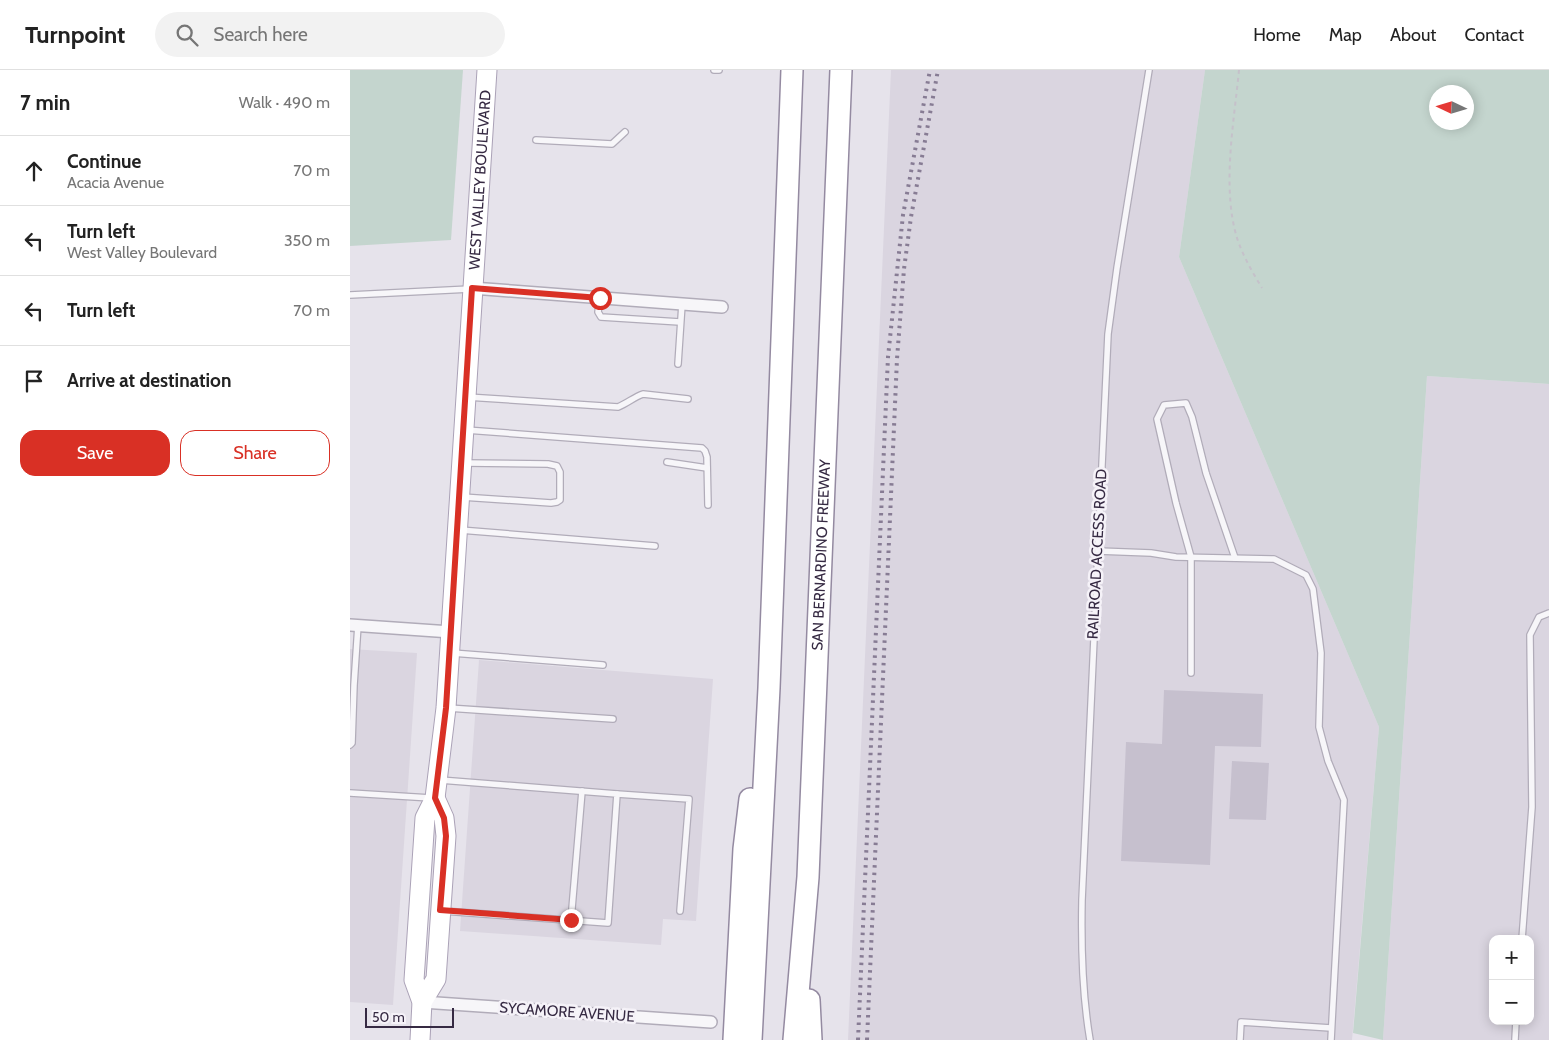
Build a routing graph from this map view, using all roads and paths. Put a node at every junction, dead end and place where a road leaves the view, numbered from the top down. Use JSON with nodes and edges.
{"nodes":[{"id":1,"x":487,"y":70,"type":"edge"},
{"id":2,"x":714,"y":70,"type":"edge"},
{"id":3,"x":719,"y":70,"type":"edge"},
{"id":4,"x":792,"y":70,"type":"edge"},
{"id":5,"x":841,"y":70,"type":"edge"},
{"id":6,"x":1149,"y":70,"type":"edge"},
{"id":7,"x":1239,"y":70,"type":"edge"},
{"id":8,"x":625,"y":132,"type":"dead end"},
{"id":9,"x":536,"y":140,"type":"dead end"},
{"id":10,"x":472,"y":288,"type":"junction"},
{"id":11,"x":1262,"y":288,"type":"dead end"},
{"id":12,"x":350,"y":295,"type":"edge"},
{"id":13,"x":600,"y":298,"type":"junction"},
{"id":14,"x":682,"y":304,"type":"junction"},
{"id":15,"x":722,"y":307,"type":"dead end"},
{"id":16,"x":680,"y":322,"type":"junction"},
{"id":17,"x":678,"y":364,"type":"dead end"},
{"id":18,"x":465,"y":397,"type":"junction"},
{"id":19,"x":688,"y":399,"type":"dead end"},
{"id":20,"x":464,"y":430,"type":"junction"},
{"id":21,"x":462,"y":462,"type":"junction"},
{"id":22,"x":667,"y":462,"type":"dead end"},
{"id":23,"x":707,"y":468,"type":"junction"},
{"id":24,"x":460,"y":497,"type":"junction"},
{"id":25,"x":708,"y":505,"type":"dead end"},
{"id":26,"x":458,"y":529,"type":"junction"},
{"id":27,"x":655,"y":546,"type":"dead end"},
{"id":28,"x":1098,"y":551,"type":"junction"},
{"id":29,"x":1191,"y":557,"type":"junction"},
{"id":30,"x":1235,"y":558,"type":"junction"},
{"id":31,"x":1549,"y":613,"type":"edge"},
{"id":32,"x":354,"y":625,"type":"edge"},
{"id":33,"x":451,"y":632,"type":"junction"},
{"id":34,"x":450,"y":653,"type":"junction"},
{"id":35,"x":603,"y":665,"type":"dead end"},
{"id":36,"x":1191,"y":673,"type":"dead end"},
{"id":37,"x":769,"y":688,"type":"junction"},
{"id":38,"x":446,"y":708,"type":"junction"},
{"id":39,"x":613,"y":719,"type":"dead end"},
{"id":40,"x":350,"y":745,"type":"edge"},
{"id":41,"x":436,"y":789,"type":"junction"},
{"id":42,"x":582,"y":791,"type":"junction"},
{"id":43,"x":350,"y":793,"type":"edge"},
{"id":44,"x":617,"y":794,"type":"junction"},
{"id":45,"x":440,"y":910,"type":"junction"},
{"id":46,"x":680,"y":911,"type":"dead end"},
{"id":47,"x":571,"y":920,"type":"junction"},
{"id":48,"x":804,"y":934,"type":"junction"},
{"id":49,"x":1522,"y":935,"type":"edge"},
{"id":50,"x":422,"y":1002,"type":"junction"},
{"id":51,"x":711,"y":1022,"type":"dead end"},
{"id":52,"x":1516,"y":1025,"type":"edge"},
{"id":53,"x":1331,"y":1028,"type":"junction"},
{"id":54,"x":420,"y":1040,"type":"edge"},
{"id":55,"x":734,"y":1040,"type":"edge"},
{"id":56,"x":751,"y":1040,"type":"edge"},
{"id":57,"x":794,"y":1040,"type":"edge"},
{"id":58,"x":811,"y":1040,"type":"edge"},
{"id":59,"x":1090,"y":1040,"type":"edge"},
{"id":60,"x":1240,"y":1040,"type":"edge"},
{"id":61,"x":1331,"y":1040,"type":"edge"},
{"id":62,"x":1515,"y":1040,"type":"edge"}],
"edges":[{"from":1,"to":10,"type":"main road","name":"WEST VALLEY BOULEVARD"},
{"from":2,"to":3,"type":"lane"},
{"from":4,"to":37,"type":"highway"},
{"from":5,"to":48,"type":"highway","name":"SAN BERNARDINO FREEWAY"},
{"from":6,"to":28,"type":"lane","name":"RAILROAD ACCESS ROAD"},
{"from":7,"to":11,"type":"path"},
{"from":8,"to":9,"type":"lane"},
{"from":10,"to":12,"type":"lane"},
{"from":10,"to":13,"type":"street"},
{"from":10,"to":18,"type":"main road","name":"WEST VALLEY BOULEVARD"},
{"from":13,"to":14,"type":"street"},
{"from":13,"to":16,"type":"lane"},
{"from":14,"to":15,"type":"street"},
{"from":14,"to":16,"type":"lane"},
{"from":16,"to":17,"type":"lane"},
{"from":18,"to":19,"type":"lane"},
{"from":18,"to":20,"type":"main road","name":"WEST VALLEY BOULEVARD"},
{"from":20,"to":21,"type":"main road","name":"WEST VALLEY BOULEVARD"},
{"from":20,"to":23,"type":"lane"},
{"from":21,"to":24,"type":"main road","name":"WEST VALLEY BOULEVARD"},
{"from":21,"to":24,"type":"lane"},
{"from":22,"to":23,"type":"lane"},
{"from":23,"to":25,"type":"lane"},
{"from":24,"to":26,"type":"main road","name":"WEST VALLEY BOULEVARD"},
{"from":26,"to":27,"type":"lane"},
{"from":26,"to":33,"type":"main road","name":"WEST VALLEY BOULEVARD"},
{"from":28,"to":29,"type":"lane"},
{"from":28,"to":59,"type":"lane","name":"RAILROAD ACCESS ROAD"},
{"from":29,"to":30,"type":"lane"},
{"from":29,"to":30,"type":"lane"},
{"from":29,"to":36,"type":"lane"},
{"from":30,"to":53,"type":"lane"},
{"from":31,"to":49,"type":"lane"},
{"from":32,"to":33,"type":"street"},
{"from":32,"to":40,"type":"lane"},
{"from":33,"to":34,"type":"main road","name":"WEST VALLEY BOULEVARD"},
{"from":34,"to":35,"type":"lane"},
{"from":34,"to":38,"type":"main road","name":"WEST VALLEY BOULEVARD"},
{"from":37,"to":55,"type":"highway"},
{"from":37,"to":56,"type":"highway"},
{"from":38,"to":39,"type":"lane"},
{"from":38,"to":41,"type":"main road","name":"WEST VALLEY BOULEVARD"},
{"from":41,"to":42,"type":"lane"},
{"from":41,"to":43,"type":"lane"},
{"from":41,"to":45,"type":"main road","name":"WEST VALLEY BOULEVARD"},
{"from":41,"to":50,"type":"main road","name":"WEST VALLEY BOULEVARD"},
{"from":42,"to":44,"type":"lane"},
{"from":42,"to":47,"type":"lane"},
{"from":44,"to":46,"type":"lane"},
{"from":44,"to":47,"type":"lane"},
{"from":45,"to":47,"type":"lane"},
{"from":45,"to":50,"type":"main road","name":"WEST VALLEY BOULEVARD"},
{"from":48,"to":57,"type":"highway","name":"SAN BERNARDINO FREEWAY"},
{"from":48,"to":58,"type":"highway"},
{"from":50,"to":51,"type":"street","name":"SYCAMORE AVENUE"},
{"from":50,"to":54,"type":"main road"},
{"from":52,"to":62,"type":"lane"},
{"from":53,"to":60,"type":"lane"},
{"from":53,"to":61,"type":"lane"}]}
